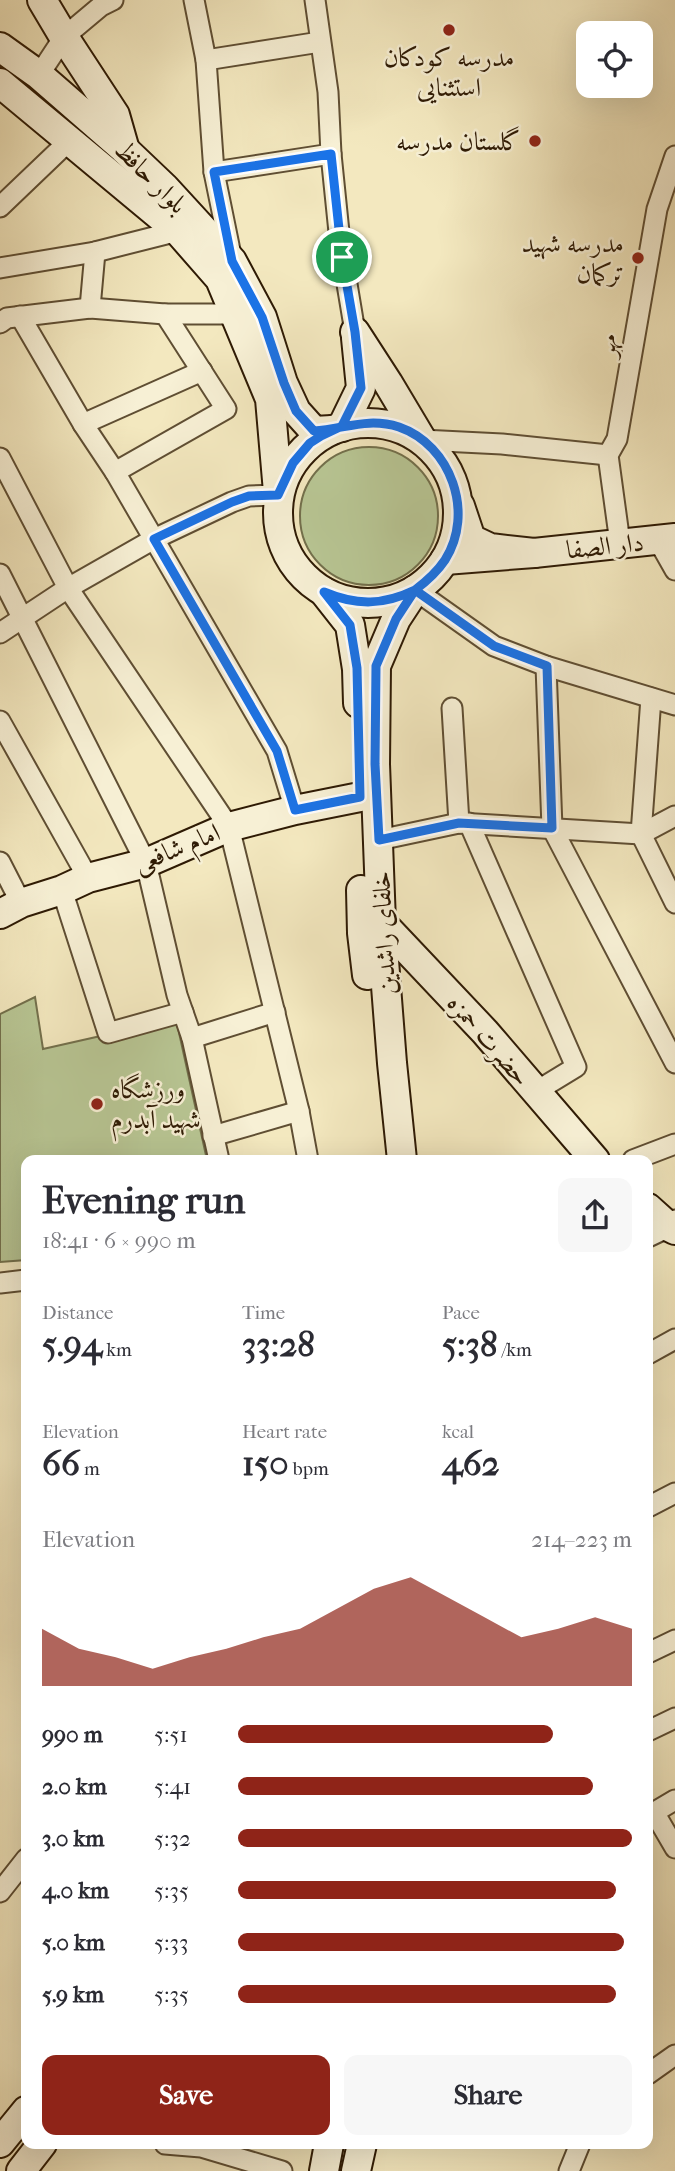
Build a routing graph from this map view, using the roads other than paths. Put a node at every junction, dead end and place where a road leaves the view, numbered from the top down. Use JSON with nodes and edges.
{"nodes":[{"id":1,"x":42,"y":0,"type":"edge"},
{"id":2,"x":113,"y":0,"type":"edge"},
{"id":3,"x":194,"y":0,"type":"edge"},
{"id":4,"x":315,"y":0,"type":"edge"},
{"id":5,"x":64,"y":37,"type":"junction"},
{"id":6,"x":320,"y":42,"type":"junction"},
{"id":7,"x":0,"y":47,"type":"edge"},
{"id":8,"x":206,"y":60,"type":"junction"},
{"id":9,"x":40,"y":75,"type":"junction"},
{"id":10,"x":0,"y":83,"type":"edge"},
{"id":11,"x":70,"y":139,"type":"junction"},
{"id":12,"x":124,"y":149,"type":"junction"},
{"id":13,"x":331,"y":154,"type":"junction"},
{"id":14,"x":675,"y":156,"type":"edge"},
{"id":15,"x":214,"y":172,"type":"junction"},
{"id":16,"x":140,"y":199,"type":"junction"},
{"id":17,"x":0,"y":207,"type":"edge"},
{"id":18,"x":178,"y":232,"type":"junction"},
{"id":19,"x":95,"y":252,"type":"junction"},
{"id":20,"x":232,"y":261,"type":"junction"},
{"id":21,"x":0,"y":268,"type":"edge"},
{"id":22,"x":90,"y":308,"type":"junction"},
{"id":23,"x":165,"y":314,"type":"junction"},
{"id":24,"x":236,"y":314,"type":"junction"},
{"id":25,"x":20,"y":316,"type":"junction"},
{"id":26,"x":0,"y":323,"type":"edge"},
{"id":27,"x":355,"y":332,"type":"junction"},
{"id":28,"x":202,"y":371,"type":"junction"},
{"id":29,"x":361,"y":388,"type":"junction"},
{"id":30,"x":296,"y":411,"type":"junction"},
{"id":31,"x":83,"y":424,"type":"junction"},
{"id":32,"x":337,"y":428,"type":"junction"},
{"id":33,"x":422,"y":440,"type":"junction"},
{"id":34,"x":608,"y":455,"type":"junction"},
{"id":35,"x":0,"y":458,"type":"edge"},
{"id":36,"x":115,"y":472,"type":"junction"},
{"id":37,"x":278,"y":495,"type":"junction"},
{"id":38,"x":458,"y":501,"type":"junction"},
{"id":39,"x":154,"y":539,"type":"junction"},
{"id":40,"x":667,"y":539,"type":"edge"},
{"id":41,"x":620,"y":543,"type":"junction"},
{"id":42,"x":534,"y":553,"type":"junction"},
{"id":43,"x":445,"y":560,"type":"junction"},
{"id":44,"x":675,"y":570,"type":"edge"},
{"id":45,"x":0,"y":574,"type":"edge"},
{"id":46,"x":68,"y":588,"type":"junction"},
{"id":47,"x":415,"y":590,"type":"junction"},
{"id":48,"x":324,"y":592,"type":"junction"},
{"id":49,"x":23,"y":618,"type":"junction"},
{"id":50,"x":0,"y":633,"type":"edge"},
{"id":51,"x":547,"y":666,"type":"junction"},
{"id":52,"x":651,"y":698,"type":"junction"},
{"id":53,"x":675,"y":705,"type":"edge"},
{"id":54,"x":452,"y":708,"type":"dead end"},
{"id":55,"x":0,"y":721,"type":"edge"},
{"id":56,"x":360,"y":797,"type":"junction"},
{"id":57,"x":295,"y":810,"type":"junction"},
{"id":58,"x":675,"y":817,"type":"edge"},
{"id":59,"x":464,"y":823,"type":"junction"},
{"id":60,"x":229,"y":827,"type":"junction"},
{"id":61,"x":552,"y":828,"type":"junction"},
{"id":62,"x":641,"y":834,"type":"junction"},
{"id":63,"x":379,"y":840,"type":"junction"},
{"id":64,"x":0,"y":862,"type":"edge"},
{"id":65,"x":146,"y":863,"type":"junction"},
{"id":66,"x":75,"y":884,"type":"junction"},
{"id":67,"x":675,"y":902,"type":"edge"},
{"id":68,"x":10,"y":909,"type":"edge"},
{"id":69,"x":381,"y":922,"type":"junction"},
{"id":70,"x":183,"y":1012,"type":"junction"},
{"id":71,"x":275,"y":1012,"type":"junction"},
{"id":72,"x":192,"y":1038,"type":"junction"},
{"id":73,"x":675,"y":1063,"type":"edge"},
{"id":74,"x":535,"y":1092,"type":"junction"},
{"id":75,"x":299,"y":1111,"type":"junction"},
{"id":76,"x":213,"y":1136,"type":"junction"},
{"id":77,"x":675,"y":1144,"type":"edge"},
{"id":78,"x":218,"y":1155,"type":"edge"},
{"id":79,"x":307,"y":1155,"type":"edge"},
{"id":80,"x":387,"y":1155,"type":"edge"},
{"id":81,"x":401,"y":1155,"type":"edge"},
{"id":82,"x":589,"y":1155,"type":"edge"},
{"id":83,"x":646,"y":1155,"type":"edge"},
{"id":84,"x":21,"y":1281,"type":"edge"},
{"id":85,"x":0,"y":1283,"type":"edge"},
{"id":86,"x":675,"y":1339,"type":"edge"},
{"id":87,"x":653,"y":1351,"type":"edge"},
{"id":88,"x":675,"y":1493,"type":"edge"},
{"id":89,"x":653,"y":1504,"type":"edge"},
{"id":90,"x":675,"y":1640,"type":"edge"},
{"id":91,"x":653,"y":1651,"type":"edge"},
{"id":92,"x":675,"y":1718,"type":"edge"},
{"id":93,"x":653,"y":1729,"type":"edge"},
{"id":94,"x":675,"y":1800,"type":"edge"},
{"id":95,"x":653,"y":1813,"type":"edge"},
{"id":96,"x":653,"y":1817,"type":"edge"},
{"id":97,"x":675,"y":1849,"type":"edge"},
{"id":98,"x":21,"y":1865,"type":"edge"},
{"id":99,"x":0,"y":1892,"type":"edge"},
{"id":100,"x":675,"y":2054,"type":"edge"},
{"id":101,"x":653,"y":2070,"type":"edge"},
{"id":102,"x":21,"y":2117,"type":"edge"},
{"id":103,"x":0,"y":2143,"type":"edge"},
{"id":104,"x":38,"y":2149,"type":"edge"},
{"id":105,"x":208,"y":2149,"type":"edge"},
{"id":106,"x":328,"y":2149,"type":"edge"},
{"id":107,"x":361,"y":2149,"type":"edge"},
{"id":108,"x":578,"y":2149,"type":"edge"},
{"id":109,"x":21,"y":2171,"type":"edge"},
{"id":110,"x":282,"y":2171,"type":"edge"},
{"id":111,"x":324,"y":2171,"type":"edge"},
{"id":112,"x":356,"y":2171,"type":"edge"},
{"id":113,"x":569,"y":2171,"type":"edge"}],
"edges":[{"from":1,"to":5,"type":"main road"},
{"from":2,"to":5,"type":"street"},
{"from":3,"to":8,"type":"street"},
{"from":4,"to":6,"type":"street"},
{"from":5,"to":9,"type":"street"},
{"from":5,"to":12,"type":"main road"},
{"from":6,"to":8,"type":"street"},
{"from":6,"to":13,"type":"street"},
{"from":7,"to":9,"type":"main road","name":"بلوار حافظ"},
{"from":8,"to":15,"type":"street"},
{"from":9,"to":12,"type":"main road","name":"بلوار حافظ"},
{"from":10,"to":11,"type":"main road","name":"بلوار حافظ"},
{"from":11,"to":16,"type":"main road","name":"بلوار حافظ"},
{"from":11,"to":17,"type":"street"},
{"from":12,"to":16,"type":"main road"},
{"from":12,"to":20,"type":"main road","name":"بلوار حافظ"},
{"from":13,"to":15,"type":"street"},
{"from":13,"to":27,"type":"street"},
{"from":14,"to":34,"type":"street","name":"مهر"},
{"from":15,"to":20,"type":"street"},
{"from":16,"to":18,"type":"main road","name":"بلوار حافظ"},
{"from":18,"to":19,"type":"street"},
{"from":18,"to":24,"type":"main road","name":"بلوار حافظ"},
{"from":19,"to":21,"type":"street"},
{"from":19,"to":22,"type":"street"},
{"from":20,"to":30,"type":"main road","name":"بلوار حافظ"},
{"from":22,"to":23,"type":"street"},
{"from":22,"to":25,"type":"street"},
{"from":23,"to":24,"type":"street"},
{"from":23,"to":28,"type":"street"},
{"from":24,"to":37,"type":"main road","name":"بلوار حافظ"},
{"from":25,"to":26,"type":"street"},
{"from":25,"to":31,"type":"street"},
{"from":27,"to":29,"type":"main road"},
{"from":27,"to":33,"type":"main road"},
{"from":28,"to":31,"type":"street"},
{"from":28,"to":36,"type":"street"},
{"from":29,"to":30,"type":"main road"},
{"from":29,"to":32,"type":"main road"},
{"from":30,"to":32,"type":"main road"},
{"from":31,"to":36,"type":"street"},
{"from":32,"to":33,"type":"main road"},
{"from":32,"to":37,"type":"main road"},
{"from":33,"to":34,"type":"street"},
{"from":33,"to":38,"type":"main road"},
{"from":34,"to":41,"type":"street","name":"مهر"},
{"from":35,"to":46,"type":"street"},
{"from":36,"to":39,"type":"street"},
{"from":37,"to":39,"type":"street"},
{"from":37,"to":48,"type":"main road"},
{"from":38,"to":42,"type":"main road"},
{"from":38,"to":43,"type":"main road"},
{"from":39,"to":46,"type":"street"},
{"from":39,"to":57,"type":"street"},
{"from":40,"to":41,"type":"main road","name":"دار الصفا"},
{"from":40,"to":44,"type":"street"},
{"from":41,"to":42,"type":"main road","name":"دار الصفا"},
{"from":42,"to":43,"type":"main road"},
{"from":43,"to":47,"type":"main road"},
{"from":45,"to":49,"type":"street"},
{"from":46,"to":49,"type":"street"},
{"from":46,"to":60,"type":"street"},
{"from":47,"to":48,"type":"main road"},
{"from":47,"to":51,"type":"street"},
{"from":47,"to":63,"type":"main road","name":"خلفای راشدین"},
{"from":48,"to":56,"type":"main road","name":"خلفای راشدین"},
{"from":49,"to":50,"type":"street"},
{"from":49,"to":65,"type":"street"},
{"from":51,"to":52,"type":"street"},
{"from":51,"to":61,"type":"street"},
{"from":52,"to":53,"type":"street"},
{"from":52,"to":62,"type":"street"},
{"from":54,"to":59,"type":"street"},
{"from":55,"to":66,"type":"street"},
{"from":56,"to":57,"type":"main road","name":"امام شافعی"},
{"from":56,"to":80,"type":"main road","name":"خلفای راشدین"},
{"from":57,"to":60,"type":"main road","name":"امام شافعی"},
{"from":58,"to":62,"type":"street"},
{"from":59,"to":61,"type":"street"},
{"from":59,"to":63,"type":"street"},
{"from":59,"to":74,"type":"street"},
{"from":60,"to":65,"type":"main road","name":"امام شافعی"},
{"from":60,"to":71,"type":"street"},
{"from":61,"to":62,"type":"street"},
{"from":61,"to":73,"type":"street"},
{"from":62,"to":67,"type":"street"},
{"from":63,"to":69,"type":"main road","name":"خلفای راشدین"},
{"from":64,"to":68,"type":"street"},
{"from":65,"to":66,"type":"main road","name":"امام شافعی"},
{"from":65,"to":70,"type":"street"},
{"from":66,"to":68,"type":"main road","name":"امام شافعی"},
{"from":66,"to":70,"type":"street"},
{"from":69,"to":74,"type":"main road","name":"حضرت حمزه"},
{"from":69,"to":81,"type":"main road","name":"خلفای راشدین"},
{"from":70,"to":72,"type":"street"},
{"from":71,"to":72,"type":"street"},
{"from":71,"to":75,"type":"street"},
{"from":72,"to":76,"type":"street"},
{"from":74,"to":82,"type":"main road","name":"حضرت حمزه"},
{"from":75,"to":76,"type":"street"},
{"from":75,"to":79,"type":"street"},
{"from":76,"to":78,"type":"street"},
{"from":77,"to":83,"type":"street"},
{"from":84,"to":85,"type":"street"},
{"from":86,"to":87,"type":"street"},
{"from":88,"to":89,"type":"street"},
{"from":90,"to":91,"type":"street"},
{"from":92,"to":93,"type":"street"},
{"from":94,"to":95,"type":"street"},
{"from":96,"to":97,"type":"street"},
{"from":98,"to":99,"type":"street"},
{"from":100,"to":101,"type":"street"},
{"from":102,"to":103,"type":"main road"},
{"from":104,"to":109,"type":"main road"},
{"from":105,"to":110,"type":"street"},
{"from":106,"to":111,"type":"main road"},
{"from":107,"to":112,"type":"main road"},
{"from":108,"to":113,"type":"street"}]}
